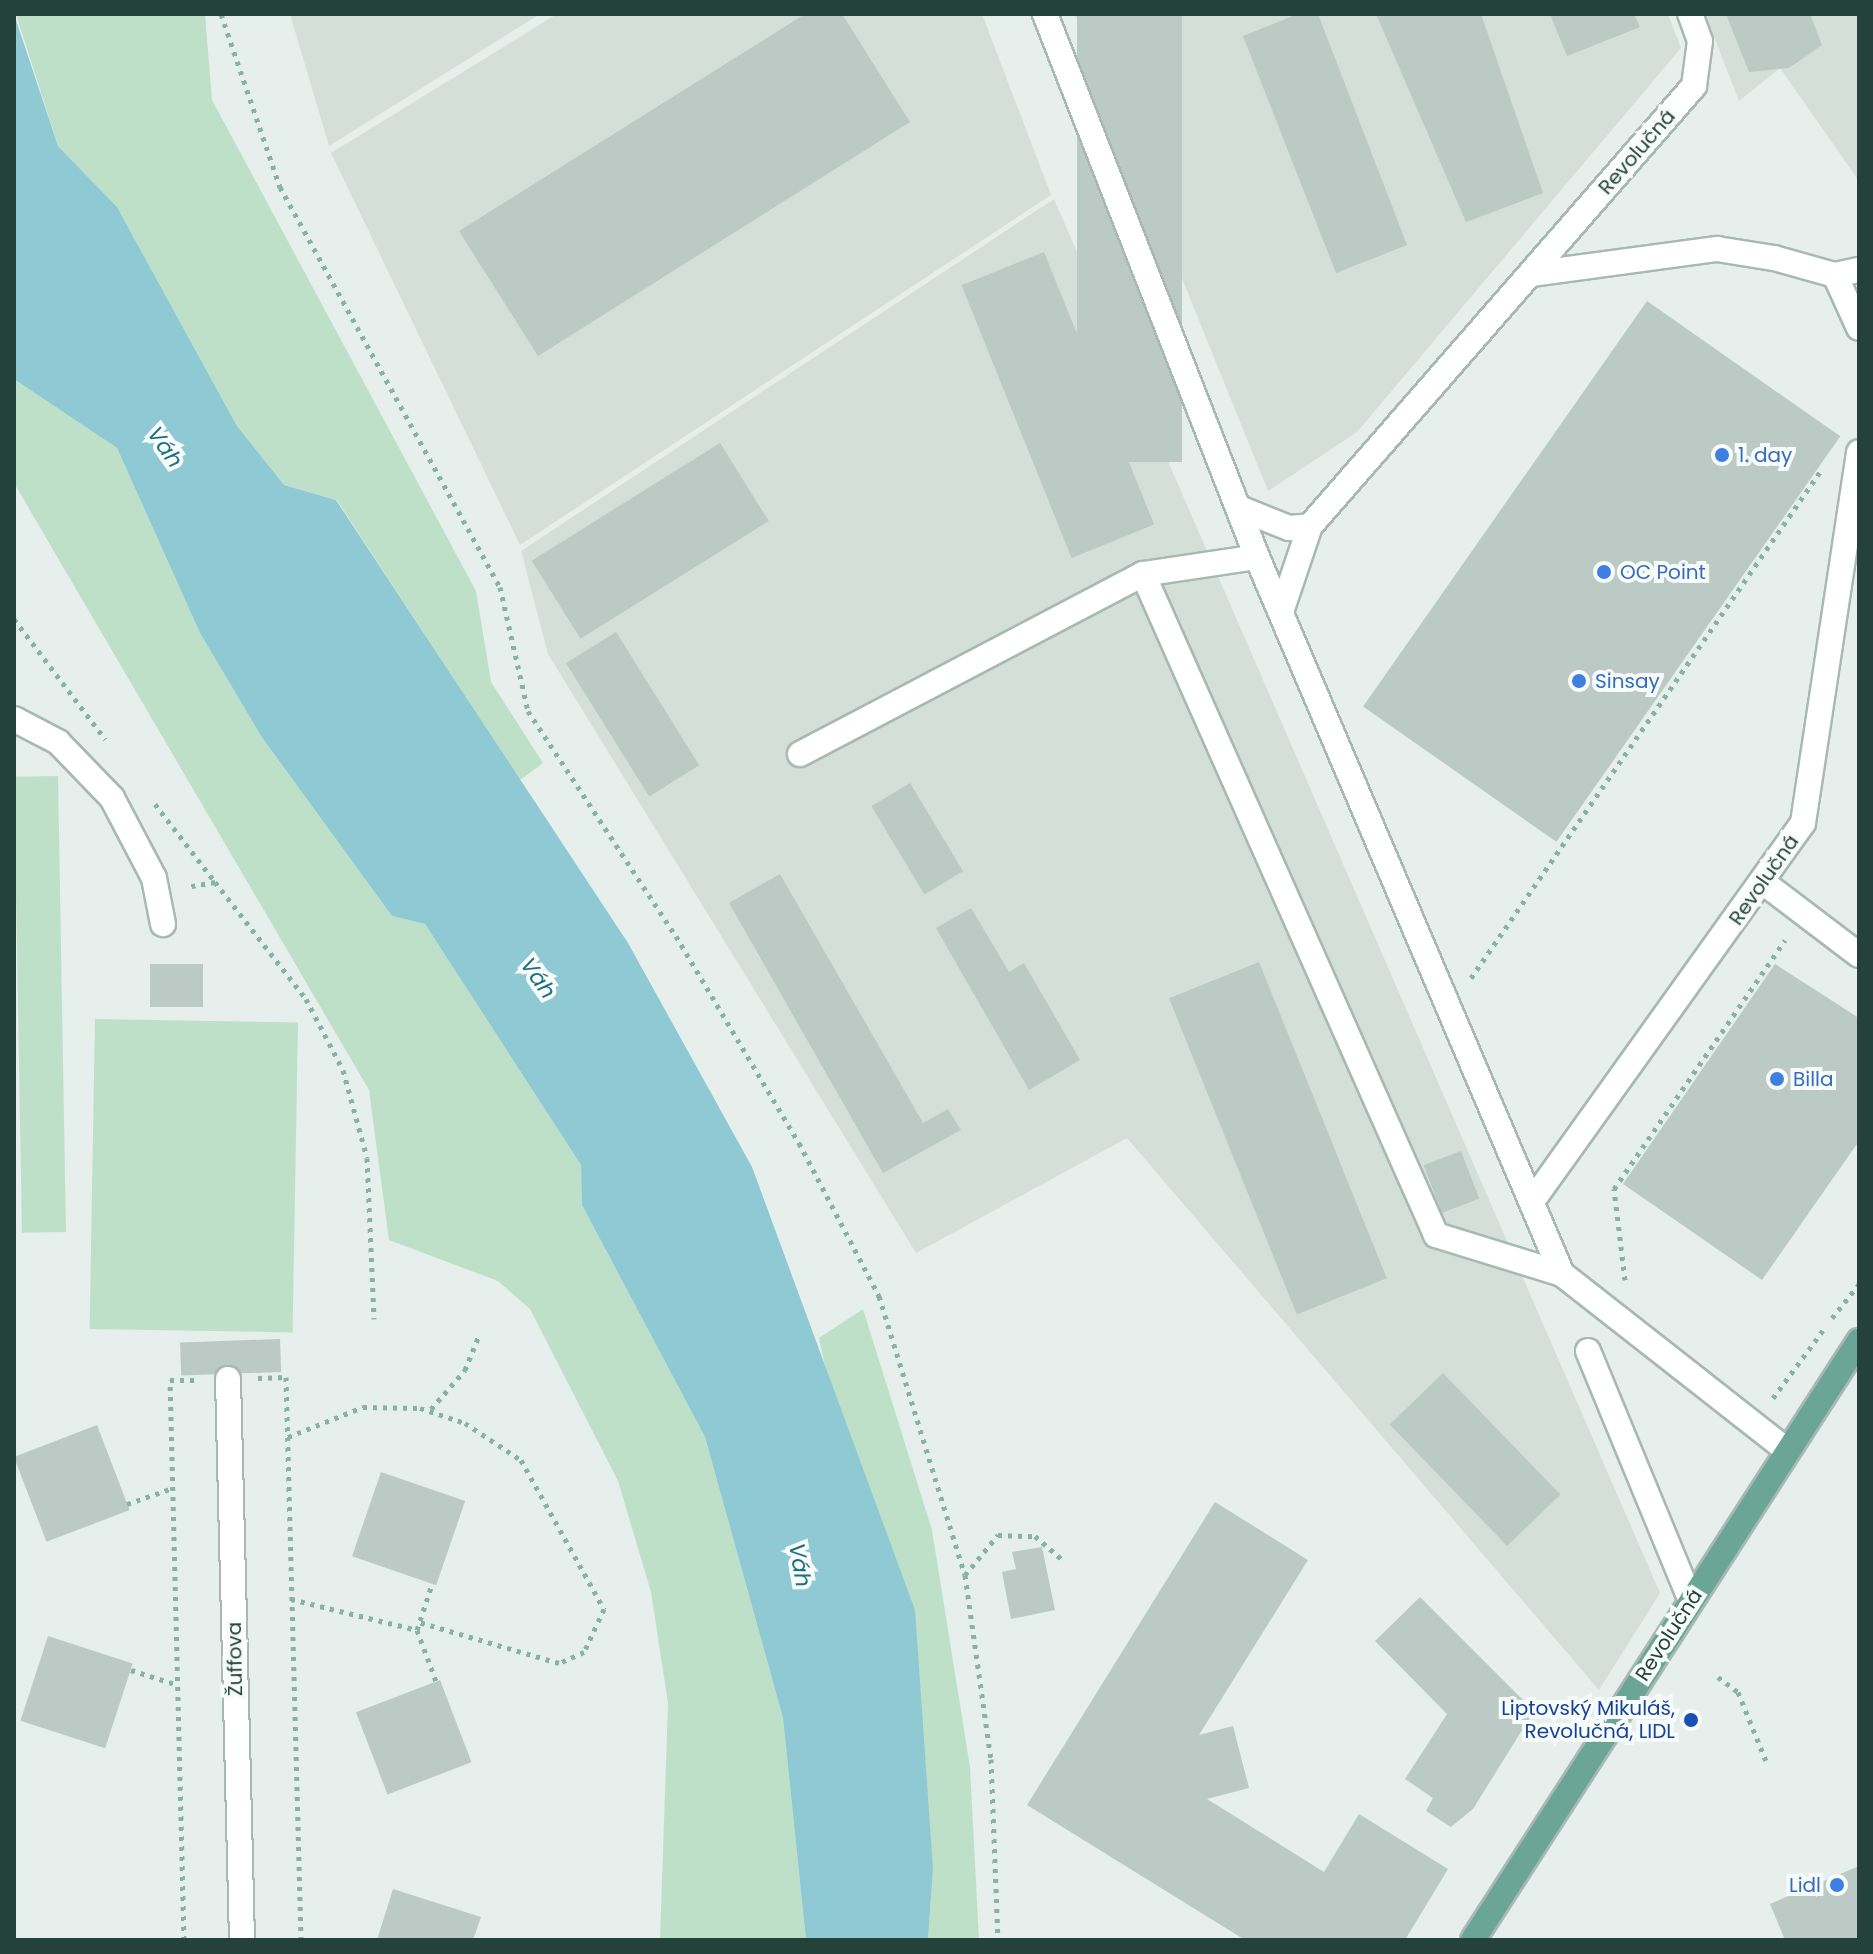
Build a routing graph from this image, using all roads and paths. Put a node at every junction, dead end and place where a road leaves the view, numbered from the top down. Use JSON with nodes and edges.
{"nodes":[{"id":1,"x":221,"y":14,"type":"edge"},
{"id":2,"x":1045,"y":14,"type":"edge"},
{"id":3,"x":1690,"y":14,"type":"edge"},
{"id":4,"x":1847,"y":273,"type":"edge"},
{"id":5,"x":1531,"y":274,"type":"junction"},
{"id":6,"x":1859,"y":328,"type":"edge"},
{"id":7,"x":1859,"y":452,"type":"edge"},
{"id":8,"x":1832,"y":455,"type":"dead end"},
{"id":9,"x":1239,"y":508,"type":"junction"},
{"id":10,"x":1310,"y":526,"type":"junction"},
{"id":11,"x":1257,"y":557,"type":"junction"},
{"id":12,"x":1143,"y":574,"type":"junction"},
{"id":13,"x":1281,"y":612,"type":"junction"},
{"id":14,"x":14,"y":719,"type":"edge"},
{"id":15,"x":800,"y":754,"type":"dead end"},
{"id":16,"x":215,"y":882,"type":"dead end"},
{"id":17,"x":1764,"y":883,"type":"junction"},
{"id":18,"x":1804,"y":913,"type":"junction"},
{"id":19,"x":163,"y":924,"type":"dead end"},
{"id":20,"x":1859,"y":955,"type":"edge"},
{"id":21,"x":1449,"y":1011,"type":"junction"},
{"id":22,"x":1533,"y":1200,"type":"junction"},
{"id":23,"x":1562,"y":1274,"type":"junction"},
{"id":24,"x":1859,"y":1284,"type":"edge"},
{"id":25,"x":1614,"y":1310,"type":"junction"},
{"id":26,"x":374,"y":1319,"type":"dead end"},
{"id":27,"x":479,"y":1335,"type":"dead end"},
{"id":28,"x":1859,"y":1341,"type":"edge"},
{"id":29,"x":1588,"y":1351,"type":"dead end"},
{"id":30,"x":228,"y":1379,"type":"junction"},
{"id":31,"x":1761,"y":1389,"type":"dead end"},
{"id":32,"x":430,"y":1409,"type":"junction"},
{"id":33,"x":288,"y":1438,"type":"junction"},
{"id":34,"x":1785,"y":1449,"type":"junction"},
{"id":35,"x":173,"y":1488,"type":"junction"},
{"id":36,"x":127,"y":1504,"type":"dead end"},
{"id":37,"x":1064,"y":1561,"type":"dead end"},
{"id":38,"x":965,"y":1575,"type":"junction"},
{"id":39,"x":432,"y":1584,"type":"dead end"},
{"id":40,"x":291,"y":1599,"type":"junction"},
{"id":41,"x":1691,"y":1601,"type":"junction"},
{"id":42,"x":419,"y":1622,"type":"junction"},
{"id":43,"x":417,"y":1630,"type":"junction"},
{"id":44,"x":131,"y":1670,"type":"dead end"},
{"id":45,"x":1718,"y":1677,"type":"dead end"},
{"id":46,"x":436,"y":1681,"type":"dead end"},
{"id":47,"x":178,"y":1685,"type":"junction"},
{"id":48,"x":1766,"y":1761,"type":"dead end"},
{"id":49,"x":184,"y":1940,"type":"edge"},
{"id":50,"x":242,"y":1940,"type":"edge"},
{"id":51,"x":301,"y":1940,"type":"edge"},
{"id":52,"x":998,"y":1940,"type":"edge"},
{"id":53,"x":1473,"y":1940,"type":"edge"}],
"edges":[{"from":1,"to":38,"type":"path"},
{"from":2,"to":9,"type":"street"},
{"from":3,"to":5,"type":"street","name":"Revolučná"},
{"from":4,"to":5,"type":"street"},
{"from":4,"to":6,"type":"street"},
{"from":5,"to":10,"type":"street","name":"Revolučná"},
{"from":7,"to":17,"type":"street","name":"Revolučná"},
{"from":8,"to":21,"type":"path"},
{"from":9,"to":10,"type":"street"},
{"from":9,"to":11,"type":"street"},
{"from":10,"to":13,"type":"street","name":"Revolučná"},
{"from":11,"to":12,"type":"street"},
{"from":11,"to":13,"type":"street"},
{"from":12,"to":15,"type":"street"},
{"from":12,"to":23,"type":"street"},
{"from":13,"to":21,"type":"street"},
{"from":14,"to":19,"type":"street"},
{"from":16,"to":26,"type":"path"},
{"from":17,"to":18,"type":"street"},
{"from":17,"to":22,"type":"street","name":"Revolučná"},
{"from":18,"to":20,"type":"street"},
{"from":18,"to":25,"type":"path"},
{"from":21,"to":22,"type":"street"},
{"from":22,"to":23,"type":"street"},
{"from":23,"to":25,"type":"street"},
{"from":24,"to":31,"type":"path"},
{"from":25,"to":34,"type":"street"},
{"from":27,"to":32,"type":"path"},
{"from":28,"to":34,"type":"main road","name":"Revolučná"},
{"from":29,"to":41,"type":"street"},
{"from":30,"to":33,"type":"path"},
{"from":30,"to":35,"type":"path"},
{"from":30,"to":50,"type":"street","name":"Žuffova"},
{"from":32,"to":33,"type":"path"},
{"from":32,"to":42,"type":"path"},
{"from":33,"to":40,"type":"path"},
{"from":34,"to":41,"type":"main road","name":"Revolučná"},
{"from":35,"to":36,"type":"path"},
{"from":35,"to":47,"type":"path"},
{"from":37,"to":38,"type":"path"},
{"from":38,"to":52,"type":"path"},
{"from":39,"to":42,"type":"path"},
{"from":40,"to":43,"type":"path"},
{"from":40,"to":51,"type":"path"},
{"from":41,"to":53,"type":"main road","name":"Revolučná"},
{"from":42,"to":43,"type":"path"},
{"from":43,"to":46,"type":"path"},
{"from":44,"to":47,"type":"path"},
{"from":45,"to":48,"type":"path"},
{"from":47,"to":49,"type":"path"}]}
